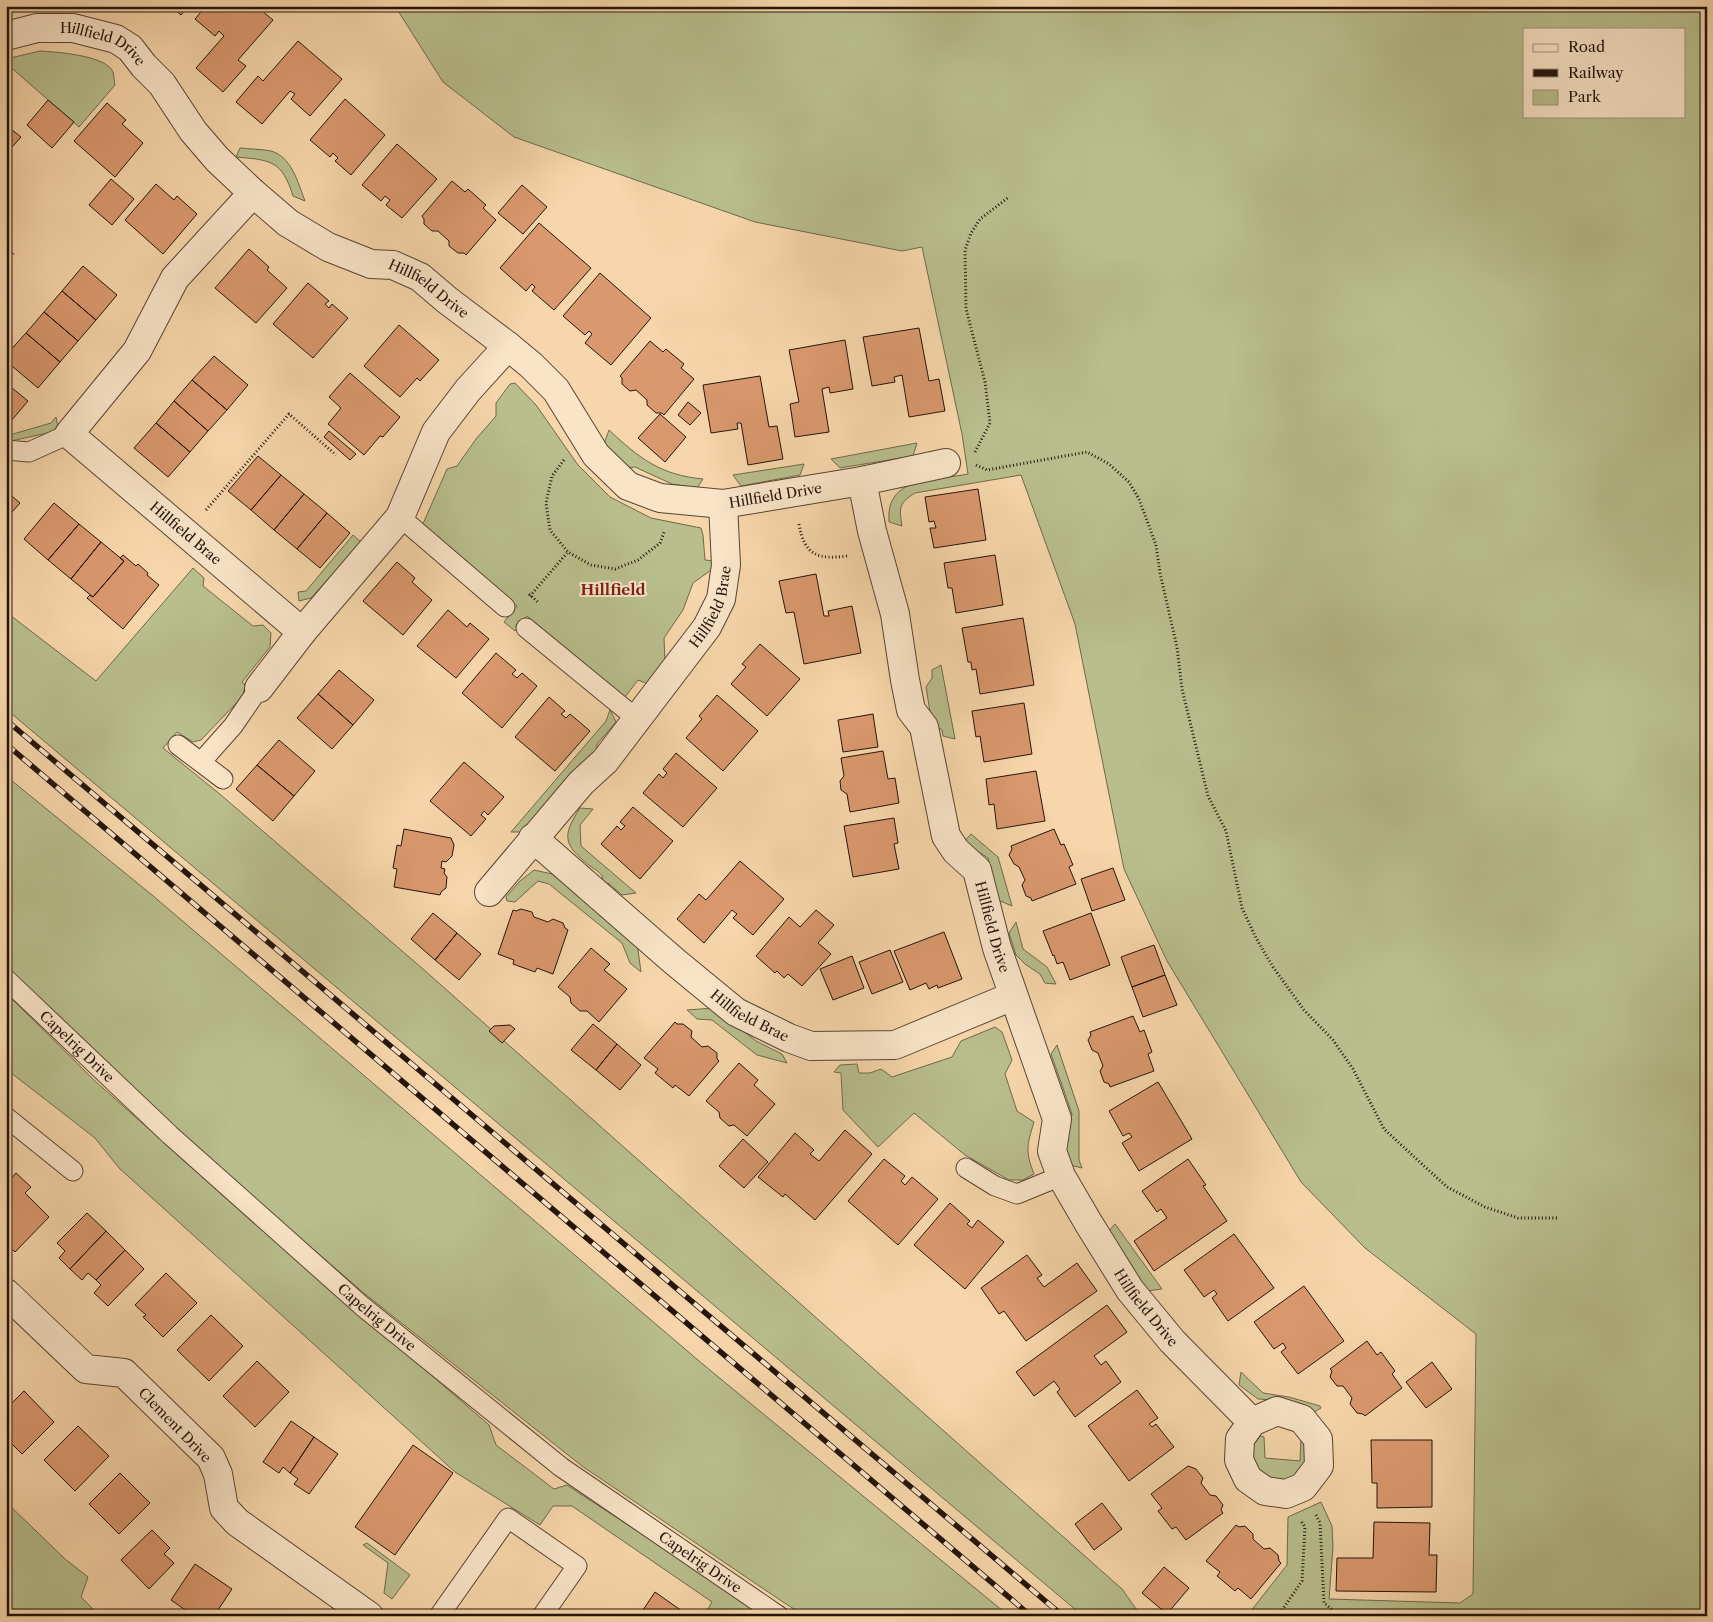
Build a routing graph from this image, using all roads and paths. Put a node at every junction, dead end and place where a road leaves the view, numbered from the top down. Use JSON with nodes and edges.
{"nodes":[{"id":1,"x":6,"y":36,"type":"edge"},
{"id":2,"x":253,"y":193,"type":"junction"},
{"id":3,"x":1009,"y":198,"type":"dead end"},
{"id":4,"x":14,"y":252,"type":"dead end"},
{"id":5,"x":6,"y":262,"type":"edge"},
{"id":6,"x":508,"y":346,"type":"junction"},
{"id":7,"x":69,"y":434,"type":"junction"},
{"id":8,"x":586,"y":439,"type":"junction"},
{"id":9,"x":6,"y":450,"type":"edge"},
{"id":10,"x":336,"y":454,"type":"dead end"},
{"id":11,"x":958,"y":463,"type":"junction"},
{"id":12,"x":862,"y":481,"type":"junction"},
{"id":13,"x":794,"y":491,"type":"junction"},
{"id":14,"x":678,"y":500,"type":"junction"},
{"id":15,"x":723,"y":504,"type":"junction"},
{"id":16,"x":400,"y":517,"type":"junction"},
{"id":17,"x":186,"y":533,"type":"junction"},
{"id":18,"x":877,"y":551,"type":"junction"},
{"id":19,"x":568,"y":552,"type":"junction"},
{"id":20,"x":530,"y":596,"type":"dead end"},
{"id":21,"x":505,"y":607,"type":"dead end"},
{"id":22,"x":526,"y":628,"type":"dead end"},
{"id":23,"x":302,"y":632,"type":"junction"},
{"id":24,"x":259,"y":688,"type":"joint"},
{"id":25,"x":637,"y":719,"type":"junction"},
{"id":26,"x":178,"y":745,"type":"dead end"},
{"id":27,"x":201,"y":762,"type":"junction"},
{"id":28,"x":223,"y":779,"type":"dead end"},
{"id":29,"x":534,"y":838,"type":"junction"},
{"id":30,"x":489,"y":892,"type":"dead end"},
{"id":31,"x":6,"y":980,"type":"edge"},
{"id":32,"x":1013,"y":996,"type":"junction"},
{"id":33,"x":6,"y":1116,"type":"edge"},
{"id":34,"x":966,"y":1168,"type":"dead end"},
{"id":35,"x":73,"y":1171,"type":"dead end"},
{"id":36,"x":1061,"y":1176,"type":"junction"},
{"id":37,"x":1557,"y":1218,"type":"dead end"},
{"id":38,"x":6,"y":1293,"type":"edge"},
{"id":39,"x":1252,"y":1422,"type":"junction"},
{"id":40,"x":1294,"y":1490,"type":"junction"},
{"id":41,"x":369,"y":1616,"type":"edge"},
{"id":42,"x":439,"y":1616,"type":"edge"},
{"id":43,"x":542,"y":1616,"type":"edge"},
{"id":44,"x":779,"y":1616,"type":"edge"},
{"id":45,"x":1278,"y":1616,"type":"edge"},
{"id":46,"x":1340,"y":1616,"type":"edge"}],
"edges":[{"from":1,"to":2,"type":"street","name":"Hillfield Drive"},
{"from":2,"to":6,"type":"street","name":"Hillfield Drive"},
{"from":2,"to":7,"type":"street"},
{"from":3,"to":11,"type":"path"},
{"from":4,"to":5,"type":"path"},
{"from":6,"to":8,"type":"street","name":"Hillfield Drive"},
{"from":6,"to":16,"type":"street"},
{"from":7,"to":9,"type":"lane"},
{"from":7,"to":17,"type":"street","name":"Hillfield Brae"},
{"from":8,"to":14,"type":"street","name":"Hillfield Drive"},
{"from":8,"to":19,"type":"path"},
{"from":10,"to":17,"type":"path"},
{"from":11,"to":12,"type":"street","name":"Hillfield Drive"},
{"from":11,"to":37,"type":"path"},
{"from":12,"to":13,"type":"street","name":"Hillfield Drive"},
{"from":12,"to":18,"type":"street","name":"Hillfield Drive"},
{"from":13,"to":15,"type":"street","name":"Hillfield Drive"},
{"from":13,"to":18,"type":"path"},
{"from":14,"to":15,"type":"street","name":"Hillfield Drive"},
{"from":14,"to":19,"type":"path"},
{"from":15,"to":25,"type":"street","name":"Hillfield Brae"},
{"from":16,"to":21,"type":"lane"},
{"from":16,"to":23,"type":"street"},
{"from":17,"to":23,"type":"street","name":"Hillfield Brae"},
{"from":18,"to":32,"type":"street","name":"Hillfield Drive"},
{"from":19,"to":20,"type":"path"},
{"from":22,"to":25,"type":"lane"},
{"from":23,"to":24,"type":"street"},
{"from":24,"to":27,"type":"lane"},
{"from":25,"to":29,"type":"street","name":"Hillfield Brae"},
{"from":26,"to":27,"type":"lane"},
{"from":27,"to":28,"type":"lane"},
{"from":29,"to":30,"type":"street","name":"Hillfield Brae"},
{"from":29,"to":32,"type":"street","name":"Hillfield Brae"},
{"from":31,"to":44,"type":"lane","name":"Capelrig Drive"},
{"from":32,"to":36,"type":"street","name":"Hillfield Drive"},
{"from":33,"to":35,"type":"lane"},
{"from":34,"to":36,"type":"lane"},
{"from":36,"to":39,"type":"street","name":"Hillfield Drive"},
{"from":38,"to":41,"type":"street","name":"Clement Drive"},
{"from":39,"to":40,"type":"street"},
{"from":39,"to":40,"type":"street"},
{"from":40,"to":45,"type":"path"},
{"from":40,"to":46,"type":"path"},
{"from":42,"to":43,"type":"lane"}]}
